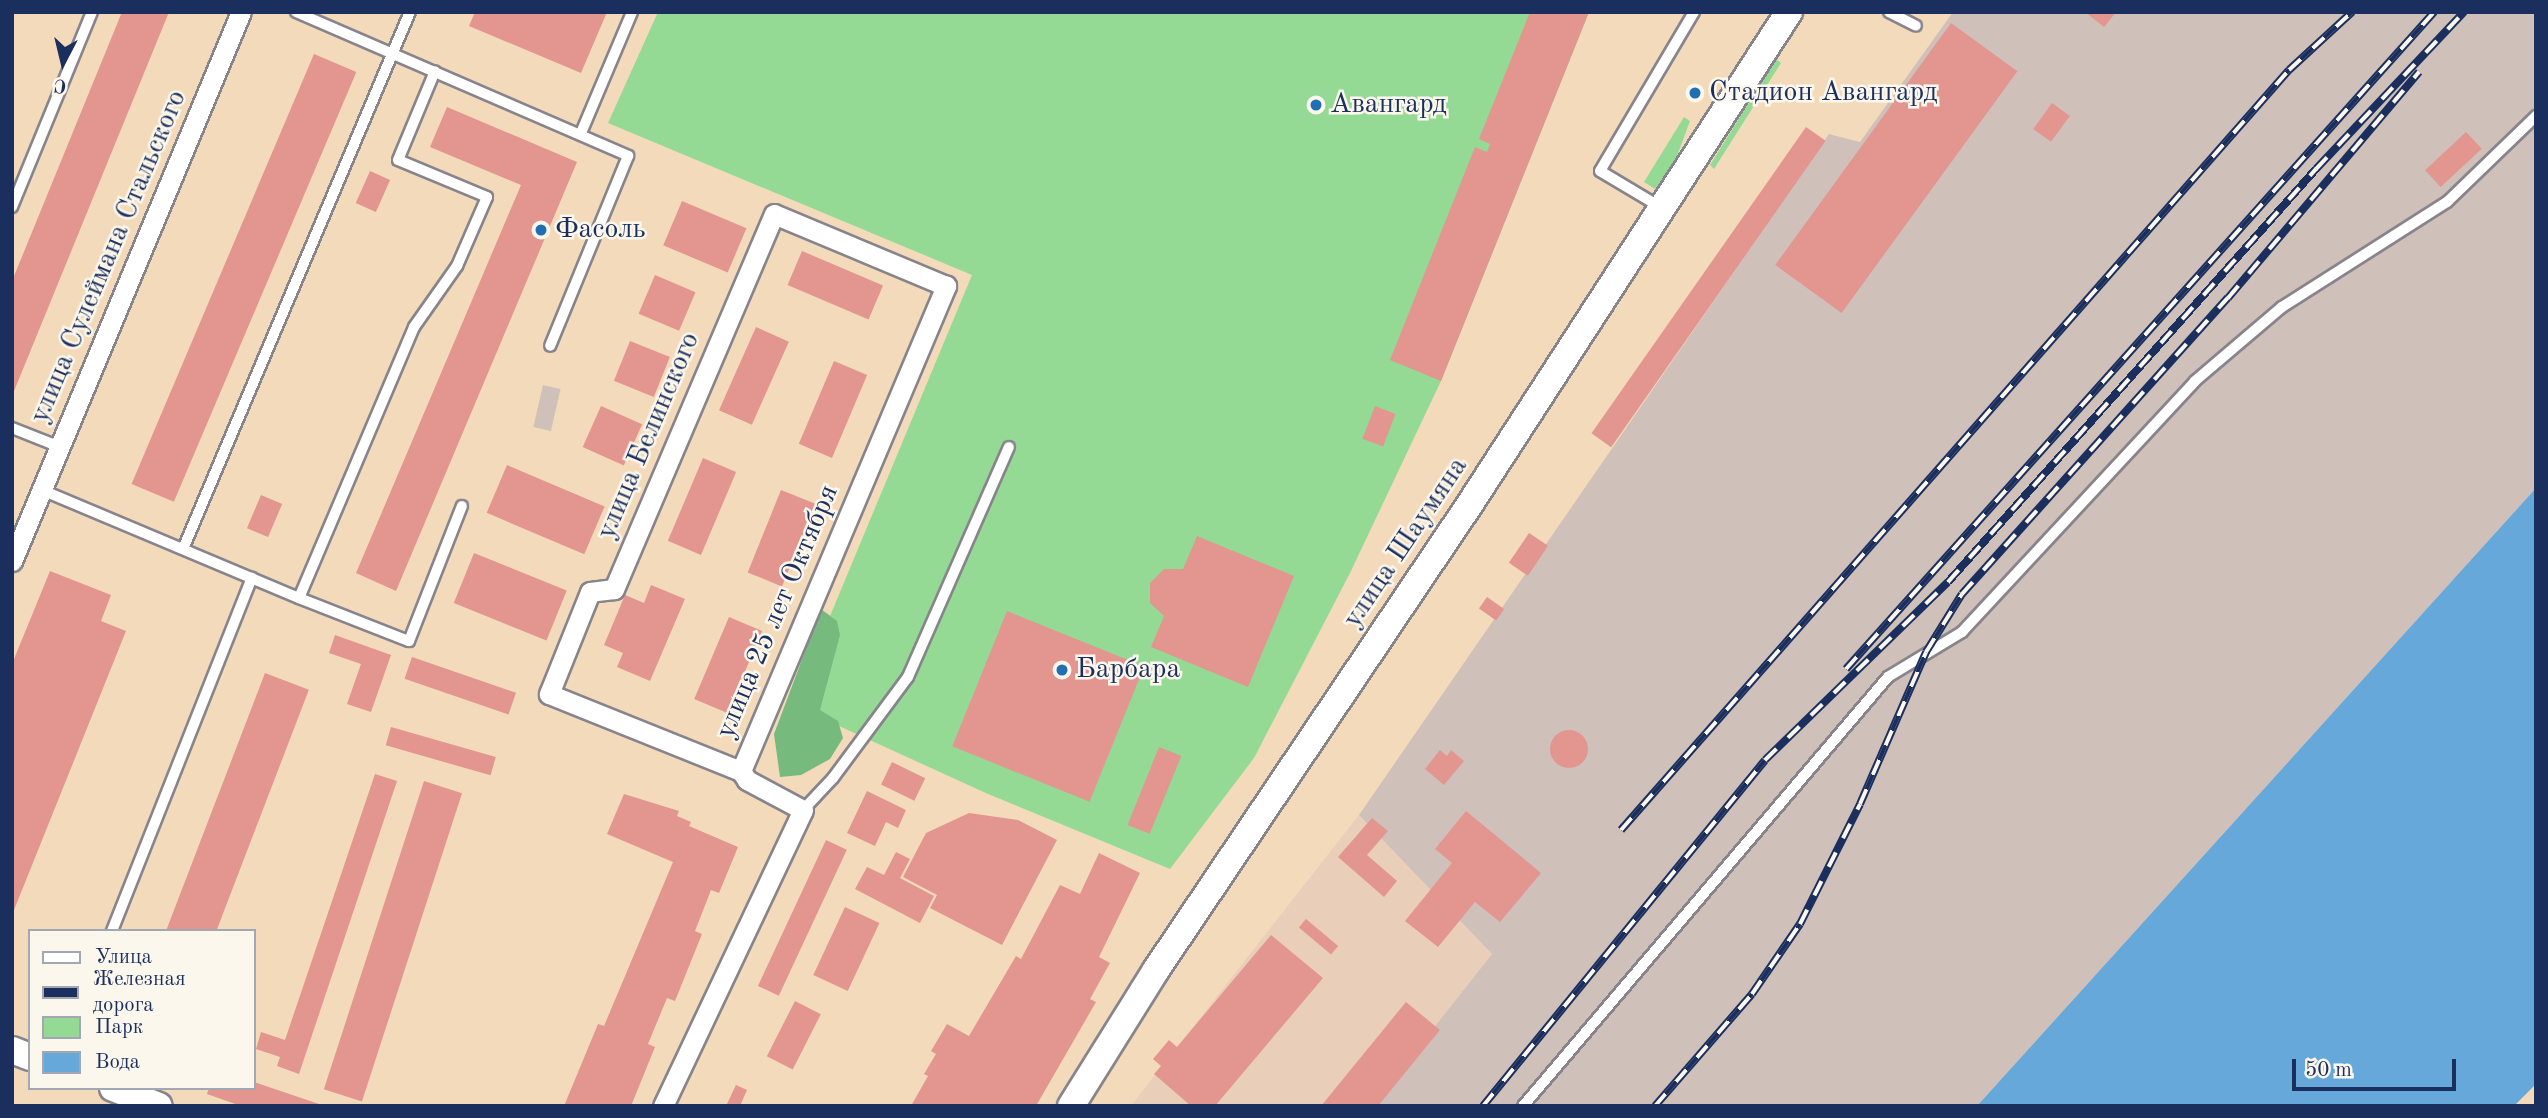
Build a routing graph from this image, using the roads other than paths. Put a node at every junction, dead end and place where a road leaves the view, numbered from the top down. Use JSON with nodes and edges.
{"nodes":[{"id":1,"x":92,"y":12,"type":"edge"},
{"id":2,"x":241,"y":12,"type":"edge"},
{"id":3,"x":296,"y":12,"type":"edge"},
{"id":4,"x":411,"y":12,"type":"edge"},
{"id":5,"x":632,"y":12,"type":"edge"},
{"id":6,"x":1694,"y":12,"type":"edge"},
{"id":7,"x":1789,"y":12,"type":"edge"},
{"id":8,"x":1889,"y":12,"type":"edge"},
{"id":9,"x":1916,"y":26,"type":"dead end"},
{"id":10,"x":393,"y":54,"type":"junction"},
{"id":11,"x":435,"y":71,"type":"junction"},
{"id":12,"x":2536,"y":116,"type":"edge"},
{"id":13,"x":581,"y":133,"type":"junction"},
{"id":14,"x":12,"y":207,"type":"edge"},
{"id":15,"x":1663,"y":208,"type":"junction"},
{"id":16,"x":923,"y":337,"type":"joint"},
{"id":17,"x":550,"y":346,"type":"dead end"},
{"id":18,"x":12,"y":428,"type":"edge"},
{"id":19,"x":60,"y":447,"type":"junction"},
{"id":20,"x":1009,"y":447,"type":"dead end"},
{"id":21,"x":42,"y":490,"type":"junction"},
{"id":22,"x":462,"y":506,"type":"dead end"},
{"id":23,"x":183,"y":549,"type":"junction"},
{"id":24,"x":12,"y":561,"type":"edge"},
{"id":25,"x":252,"y":578,"type":"junction"},
{"id":26,"x":299,"y":598,"type":"junction"},
{"id":27,"x":741,"y":771,"type":"junction"},
{"id":28,"x":803,"y":810,"type":"junction"},
{"id":29,"x":113,"y":929,"type":"edge"},
{"id":30,"x":118,"y":1090,"type":"edge"},
{"id":31,"x":159,"y":1106,"type":"edge"},
{"id":32,"x":663,"y":1106,"type":"edge"},
{"id":33,"x":1071,"y":1106,"type":"edge"},
{"id":34,"x":1523,"y":1106,"type":"edge"}],
"edges":[{"from":1,"to":14,"type":"lane"},
{"from":2,"to":19,"type":"street","name":"улица Сулеймана Стальского"},
{"from":3,"to":10,"type":"lane"},
{"from":4,"to":10,"type":"lane"},
{"from":5,"to":13,"type":"lane"},
{"from":6,"to":15,"type":"lane"},
{"from":7,"to":15,"type":"main road","name":"улица Шаумяна"},
{"from":8,"to":9,"type":"lane"},
{"from":10,"to":11,"type":"lane"},
{"from":10,"to":23,"type":"lane"},
{"from":11,"to":13,"type":"lane"},
{"from":11,"to":26,"type":"lane"},
{"from":12,"to":34,"type":"lane"},
{"from":13,"to":17,"type":"lane"},
{"from":15,"to":33,"type":"main road","name":"улица Шаумяна"},
{"from":16,"to":27,"type":"street","name":"улица 25 лет Октября"},
{"from":16,"to":27,"type":"street","name":"улица Белинского"},
{"from":18,"to":19,"type":"lane"},
{"from":19,"to":21,"type":"street","name":"улица Сулеймана Стальского"},
{"from":20,"to":28,"type":"lane"},
{"from":21,"to":23,"type":"lane"},
{"from":21,"to":24,"type":"street","name":"улица Сулеймана Стальского"},
{"from":22,"to":26,"type":"lane"},
{"from":23,"to":25,"type":"lane"},
{"from":25,"to":26,"type":"lane"},
{"from":25,"to":29,"type":"lane"},
{"from":27,"to":28,"type":"street","name":"улица 25 лет Октября"},
{"from":28,"to":32,"type":"street"},
{"from":30,"to":31,"type":"main road"}]}
